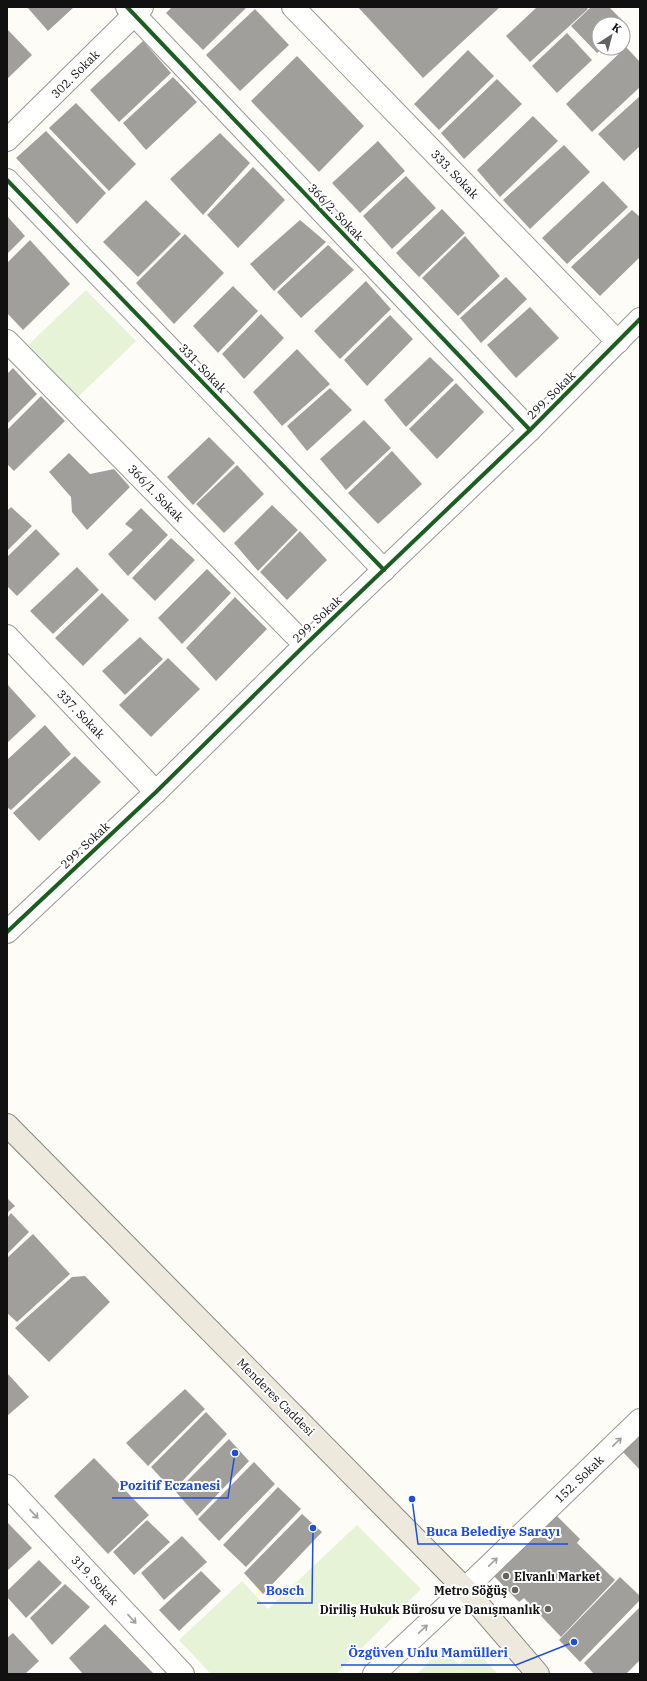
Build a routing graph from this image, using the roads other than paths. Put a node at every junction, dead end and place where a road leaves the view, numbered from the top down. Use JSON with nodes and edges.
{"nodes":[{"id":1,"x":293,"y":7,"type":"edge"},
{"id":2,"x":135,"y":10,"type":"edge"},
{"id":3,"x":7,"y":140,"type":"edge"},
{"id":4,"x":7,"y":180,"type":"edge"},
{"id":5,"x":640,"y":319,"type":"edge"},
{"id":6,"x":7,"y":341,"type":"edge"},
{"id":7,"x":618,"y":342,"type":"junction"},
{"id":8,"x":530,"y":430,"type":"junction"},
{"id":9,"x":384,"y":570,"type":"junction"},
{"id":10,"x":7,"y":636,"type":"edge"},
{"id":11,"x":305,"y":645,"type":"junction"},
{"id":12,"x":156,"y":792,"type":"junction"},
{"id":13,"x":7,"y":932,"type":"edge"},
{"id":14,"x":7,"y":1125,"type":"edge"},
{"id":15,"x":640,"y":1420,"type":"edge"},
{"id":16,"x":7,"y":1486,"type":"edge"},
{"id":17,"x":465,"y":1589,"type":"junction"},
{"id":18,"x":183,"y":1674,"type":"edge"},
{"id":19,"x":374,"y":1674,"type":"edge"},
{"id":20,"x":538,"y":1674,"type":"edge"}],
"edges":[{"from":1,"to":7,"type":"street","name":"333. Sokak"},
{"from":2,"to":3,"type":"street","name":"302. Sokak"},
{"from":2,"to":8,"type":"street","name":"366/2. Sokak"},
{"from":4,"to":9,"type":"street","name":"331. Sokak"},
{"from":5,"to":7,"type":"street","name":"299. Sokak"},
{"from":6,"to":11,"type":"street","name":"366/1. Sokak"},
{"from":7,"to":8,"type":"street","name":"299. Sokak"},
{"from":8,"to":9,"type":"street","name":"299. Sokak"},
{"from":9,"to":11,"type":"street","name":"299. Sokak"},
{"from":10,"to":12,"type":"street","name":"337. Sokak"},
{"from":11,"to":12,"type":"street","name":"299. Sokak"},
{"from":12,"to":13,"type":"street","name":"299. Sokak"},
{"from":14,"to":17,"type":"main road","name":"Menderes Caddesi"},
{"from":17,"to":15,"type":"street","name":"152. Sokak","one_way":true},
{"from":16,"to":18,"type":"street","name":"319. Sokak","one_way":true},
{"from":19,"to":17,"type":"street","name":"152. Sokak","one_way":true},
{"from":17,"to":20,"type":"main road","name":"Menderes Caddesi"}]}
